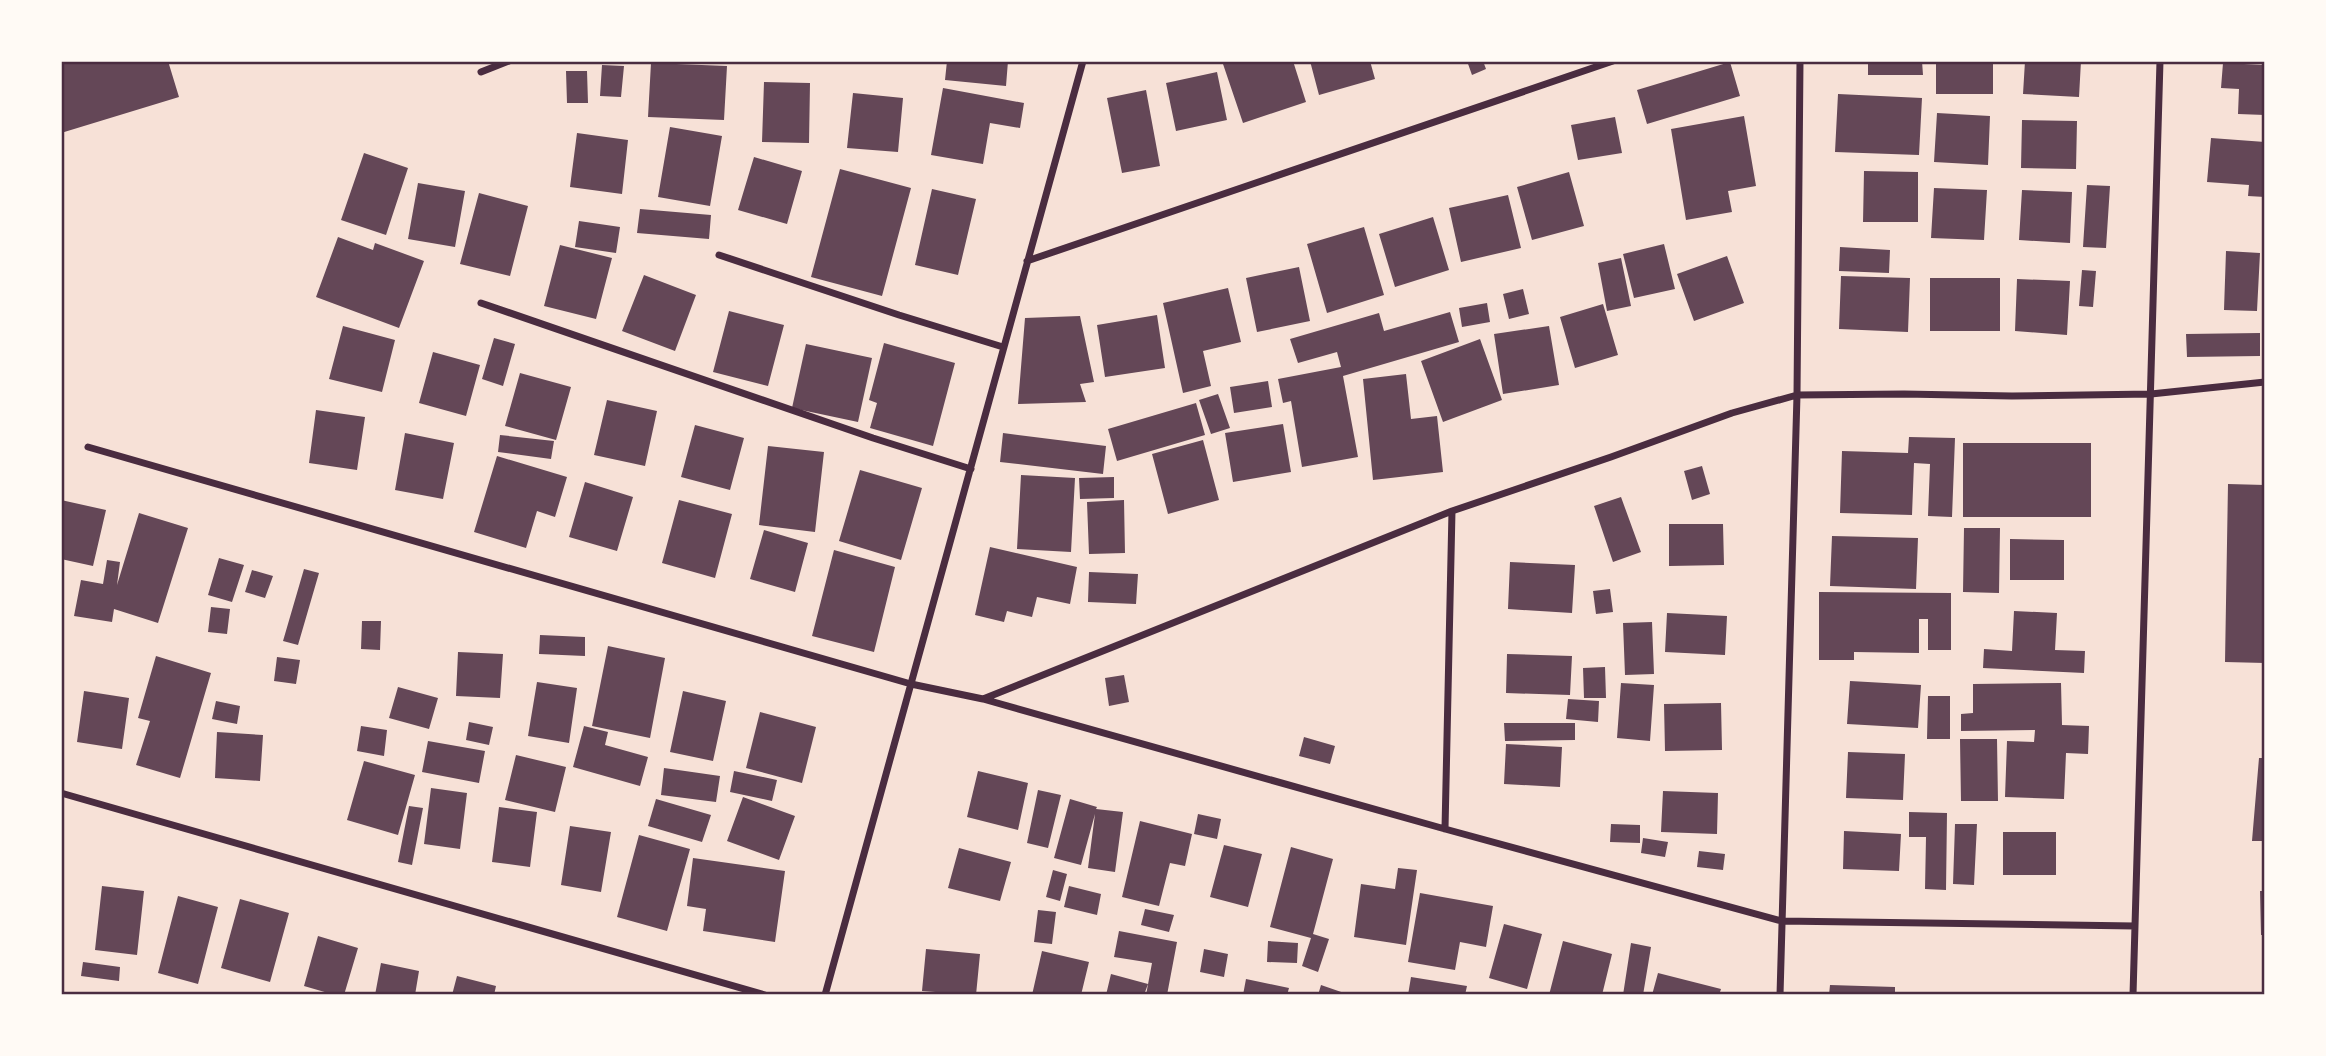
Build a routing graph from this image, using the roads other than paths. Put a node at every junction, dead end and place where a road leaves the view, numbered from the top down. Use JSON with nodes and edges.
{"nodes":[{"id":1,"x":509,"y":61,"type":"edge"},
{"id":2,"x":1083,"y":61,"type":"edge"},
{"id":3,"x":1613,"y":61,"type":"edge"},
{"id":4,"x":1800,"y":61,"type":"edge"},
{"id":5,"x":2160,"y":61,"type":"edge"},
{"id":6,"x":481,"y":72,"type":"dead end"},
{"id":7,"x":719,"y":255,"type":"dead end"},
{"id":8,"x":1027,"y":261,"type":"junction"},
{"id":9,"x":481,"y":303,"type":"dead end"},
{"id":10,"x":1003,"y":347,"type":"junction"},
{"id":11,"x":2265,"y":382,"type":"edge"},
{"id":12,"x":2151,"y":394,"type":"junction"},
{"id":13,"x":1797,"y":395,"type":"junction"},
{"id":14,"x":88,"y":447,"type":"dead end"},
{"id":15,"x":971,"y":469,"type":"junction"},
{"id":16,"x":1452,"y":511,"type":"junction"},
{"id":17,"x":911,"y":684,"type":"junction"},
{"id":18,"x":983,"y":699,"type":"junction"},
{"id":19,"x":61,"y":793,"type":"edge"},
{"id":20,"x":1445,"y":830,"type":"junction"},
{"id":21,"x":1781,"y":921,"type":"junction"},
{"id":22,"x":2135,"y":926,"type":"junction"},
{"id":23,"x":765,"y":995,"type":"edge"},
{"id":24,"x":825,"y":995,"type":"edge"},
{"id":25,"x":1780,"y":995,"type":"edge"},
{"id":26,"x":2133,"y":995,"type":"edge"}],
"edges":[{"from":1,"to":6,"type":"street"},
{"from":2,"to":8,"type":"street"},
{"from":3,"to":8,"type":"street"},
{"from":4,"to":13,"type":"street"},
{"from":5,"to":12,"type":"street"},
{"from":7,"to":10,"type":"street"},
{"from":8,"to":10,"type":"street"},
{"from":9,"to":15,"type":"street"},
{"from":10,"to":15,"type":"street"},
{"from":11,"to":12,"type":"street"},
{"from":12,"to":13,"type":"street"},
{"from":12,"to":22,"type":"street"},
{"from":13,"to":16,"type":"street"},
{"from":13,"to":21,"type":"street"},
{"from":14,"to":17,"type":"street"},
{"from":15,"to":17,"type":"street"},
{"from":16,"to":18,"type":"street"},
{"from":16,"to":20,"type":"street"},
{"from":17,"to":18,"type":"street"},
{"from":17,"to":24,"type":"street"},
{"from":18,"to":20,"type":"street"},
{"from":19,"to":23,"type":"street"},
{"from":20,"to":21,"type":"street"},
{"from":21,"to":22,"type":"street"},
{"from":21,"to":25,"type":"street"},
{"from":22,"to":26,"type":"street"}]}
